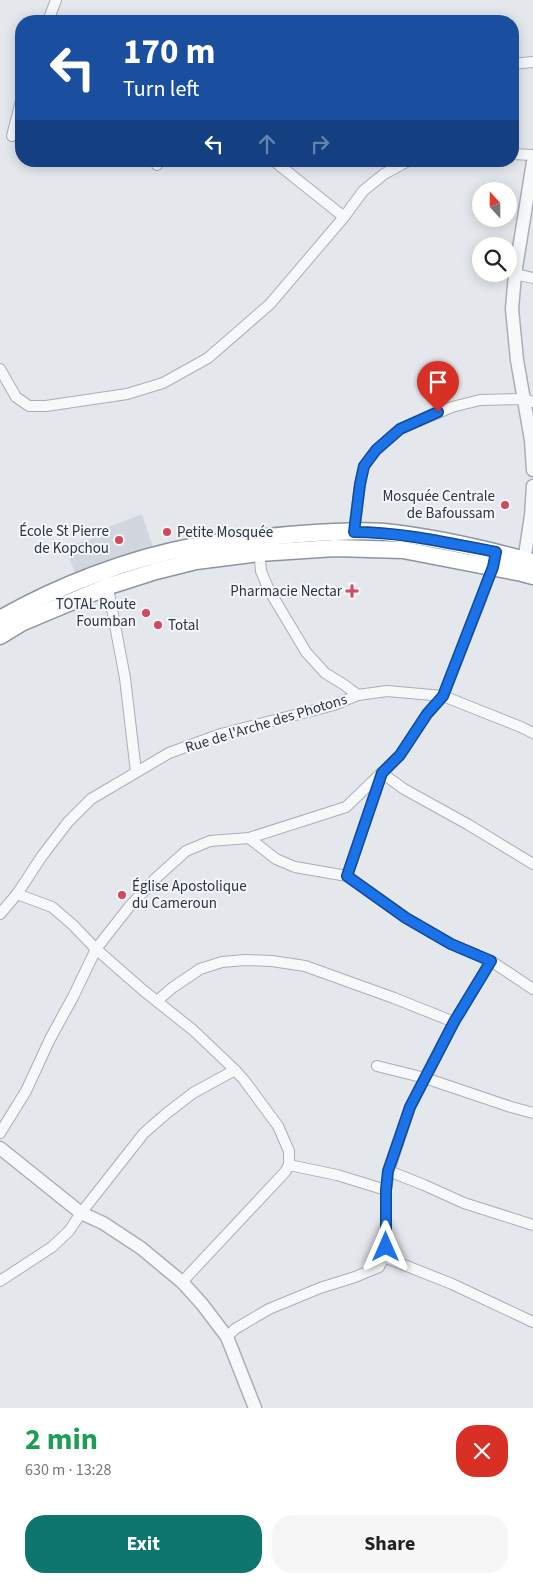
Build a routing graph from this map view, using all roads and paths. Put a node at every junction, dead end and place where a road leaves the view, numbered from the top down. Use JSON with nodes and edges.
{"nodes":[{"id":1,"x":56,"y":0,"type":"edge"},
{"id":2,"x":50,"y":15,"type":"edge"},
{"id":3,"x":533,"y":62,"type":"edge"},
{"id":4,"x":519,"y":63,"type":"edge"},
{"id":5,"x":15,"y":124,"type":"edge"},
{"id":6,"x":12,"y":136,"type":"dead end"},
{"id":7,"x":519,"y":154,"type":"edge"},
{"id":8,"x":533,"y":155,"type":"edge"},
{"id":9,"x":533,"y":162,"type":"edge"},
{"id":10,"x":282,"y":167,"type":"edge"},
{"id":11,"x":397,"y":167,"type":"edge"},
{"id":12,"x":344,"y":217,"type":"junction"},
{"id":13,"x":517,"y":262,"type":"edge"},
{"id":14,"x":517,"y":274,"type":"edge"},
{"id":15,"x":533,"y":278,"type":"edge"},
{"id":16,"x":514,"y":282,"type":"edge"},
{"id":17,"x":0,"y":369,"type":"edge"},
{"id":18,"x":528,"y":401,"type":"edge"},
{"id":19,"x":533,"y":470,"type":"edge"},
{"id":20,"x":533,"y":486,"type":"edge"},
{"id":21,"x":354,"y":532,"type":"junction"},
{"id":22,"x":258,"y":545,"type":"junction"},
{"id":23,"x":494,"y":560,"type":"junction"},
{"id":24,"x":528,"y":567,"type":"edge"},
{"id":25,"x":106,"y":579,"type":"junction"},
{"id":26,"x":0,"y":619,"type":"edge"},
{"id":27,"x":0,"y":636,"type":"edge"},
{"id":28,"x":358,"y":695,"type":"junction"},
{"id":29,"x":443,"y":696,"type":"junction"},
{"id":30,"x":533,"y":733,"type":"edge"},
{"id":31,"x":136,"y":772,"type":"junction"},
{"id":32,"x":382,"y":773,"type":"junction"},
{"id":33,"x":249,"y":838,"type":"junction"},
{"id":34,"x":533,"y":864,"type":"edge"},
{"id":35,"x":347,"y":876,"type":"junction"},
{"id":36,"x":17,"y":894,"type":"junction"},
{"id":37,"x":0,"y":914,"type":"edge"},
{"id":38,"x":96,"y":949,"type":"junction"},
{"id":39,"x":491,"y":961,"type":"junction"},
{"id":40,"x":533,"y":989,"type":"edge"},
{"id":41,"x":157,"y":1001,"type":"junction"},
{"id":42,"x":454,"y":1022,"type":"junction"},
{"id":43,"x":376,"y":1066,"type":"dead end"},
{"id":44,"x":235,"y":1070,"type":"junction"},
{"id":45,"x":424,"y":1078,"type":"junction"},
{"id":46,"x":533,"y":1113,"type":"edge"},
{"id":47,"x":0,"y":1133,"type":"edge"},
{"id":48,"x":0,"y":1148,"type":"edge"},
{"id":49,"x":289,"y":1166,"type":"junction"},
{"id":50,"x":388,"y":1171,"type":"junction"},
{"id":51,"x":386,"y":1190,"type":"junction"},
{"id":52,"x":81,"y":1212,"type":"junction"},
{"id":53,"x":533,"y":1225,"type":"edge"},
{"id":54,"x":384,"y":1256,"type":"junction"},
{"id":55,"x":0,"y":1281,"type":"edge"},
{"id":56,"x":182,"y":1282,"type":"junction"},
{"id":57,"x":533,"y":1322,"type":"edge"},
{"id":58,"x":227,"y":1337,"type":"junction"},
{"id":59,"x":254,"y":1408,"type":"edge"}],
"edges":[{"from":1,"to":2,"type":"street"},
{"from":3,"to":4,"type":"street"},
{"from":5,"to":6,"type":"street"},
{"from":7,"to":8,"type":"street"},
{"from":9,"to":13,"type":"street"},
{"from":10,"to":12,"type":"street"},
{"from":11,"to":12,"type":"street"},
{"from":12,"to":17,"type":"street"},
{"from":14,"to":15,"type":"street"},
{"from":16,"to":18,"type":"street"},
{"from":18,"to":19,"type":"street"},
{"from":18,"to":21,"type":"street"},
{"from":20,"to":24,"type":"street"},
{"from":21,"to":22,"type":"highway"},
{"from":21,"to":23,"type":"highway"},
{"from":22,"to":23,"type":"highway"},
{"from":22,"to":25,"type":"highway"},
{"from":22,"to":28,"type":"street"},
{"from":23,"to":24,"type":"highway"},
{"from":23,"to":29,"type":"street"},
{"from":25,"to":26,"type":"highway"},
{"from":25,"to":27,"type":"highway"},
{"from":25,"to":31,"type":"street"},
{"from":28,"to":29,"type":"street","name":"Rue de l'Arche des Photons"},
{"from":28,"to":31,"type":"street","name":"Rue de l'Arche des Photons"},
{"from":29,"to":30,"type":"street","name":"Rue de l'Arche des Photons"},
{"from":29,"to":32,"type":"street"},
{"from":31,"to":36,"type":"street","name":"Rue de l'Arche des Photons"},
{"from":32,"to":33,"type":"street"},
{"from":32,"to":34,"type":"street"},
{"from":32,"to":35,"type":"street"},
{"from":33,"to":35,"type":"street"},
{"from":33,"to":38,"type":"street"},
{"from":35,"to":39,"type":"street"},
{"from":36,"to":37,"type":"street","name":"Rue de l'Arche des Photons"},
{"from":36,"to":38,"type":"street"},
{"from":38,"to":41,"type":"street"},
{"from":38,"to":47,"type":"street"},
{"from":39,"to":40,"type":"street"},
{"from":39,"to":42,"type":"street"},
{"from":41,"to":42,"type":"street"},
{"from":41,"to":44,"type":"street"},
{"from":42,"to":45,"type":"street"},
{"from":43,"to":45,"type":"street"},
{"from":44,"to":49,"type":"street"},
{"from":44,"to":52,"type":"street"},
{"from":45,"to":46,"type":"street"},
{"from":45,"to":50,"type":"street"},
{"from":48,"to":52,"type":"street"},
{"from":49,"to":51,"type":"street"},
{"from":49,"to":56,"type":"street"},
{"from":50,"to":51,"type":"street"},
{"from":50,"to":53,"type":"street"},
{"from":51,"to":54,"type":"street"},
{"from":52,"to":55,"type":"street"},
{"from":52,"to":56,"type":"street"},
{"from":54,"to":57,"type":"street"},
{"from":54,"to":58,"type":"street"},
{"from":56,"to":58,"type":"street"},
{"from":58,"to":59,"type":"street"}]}
